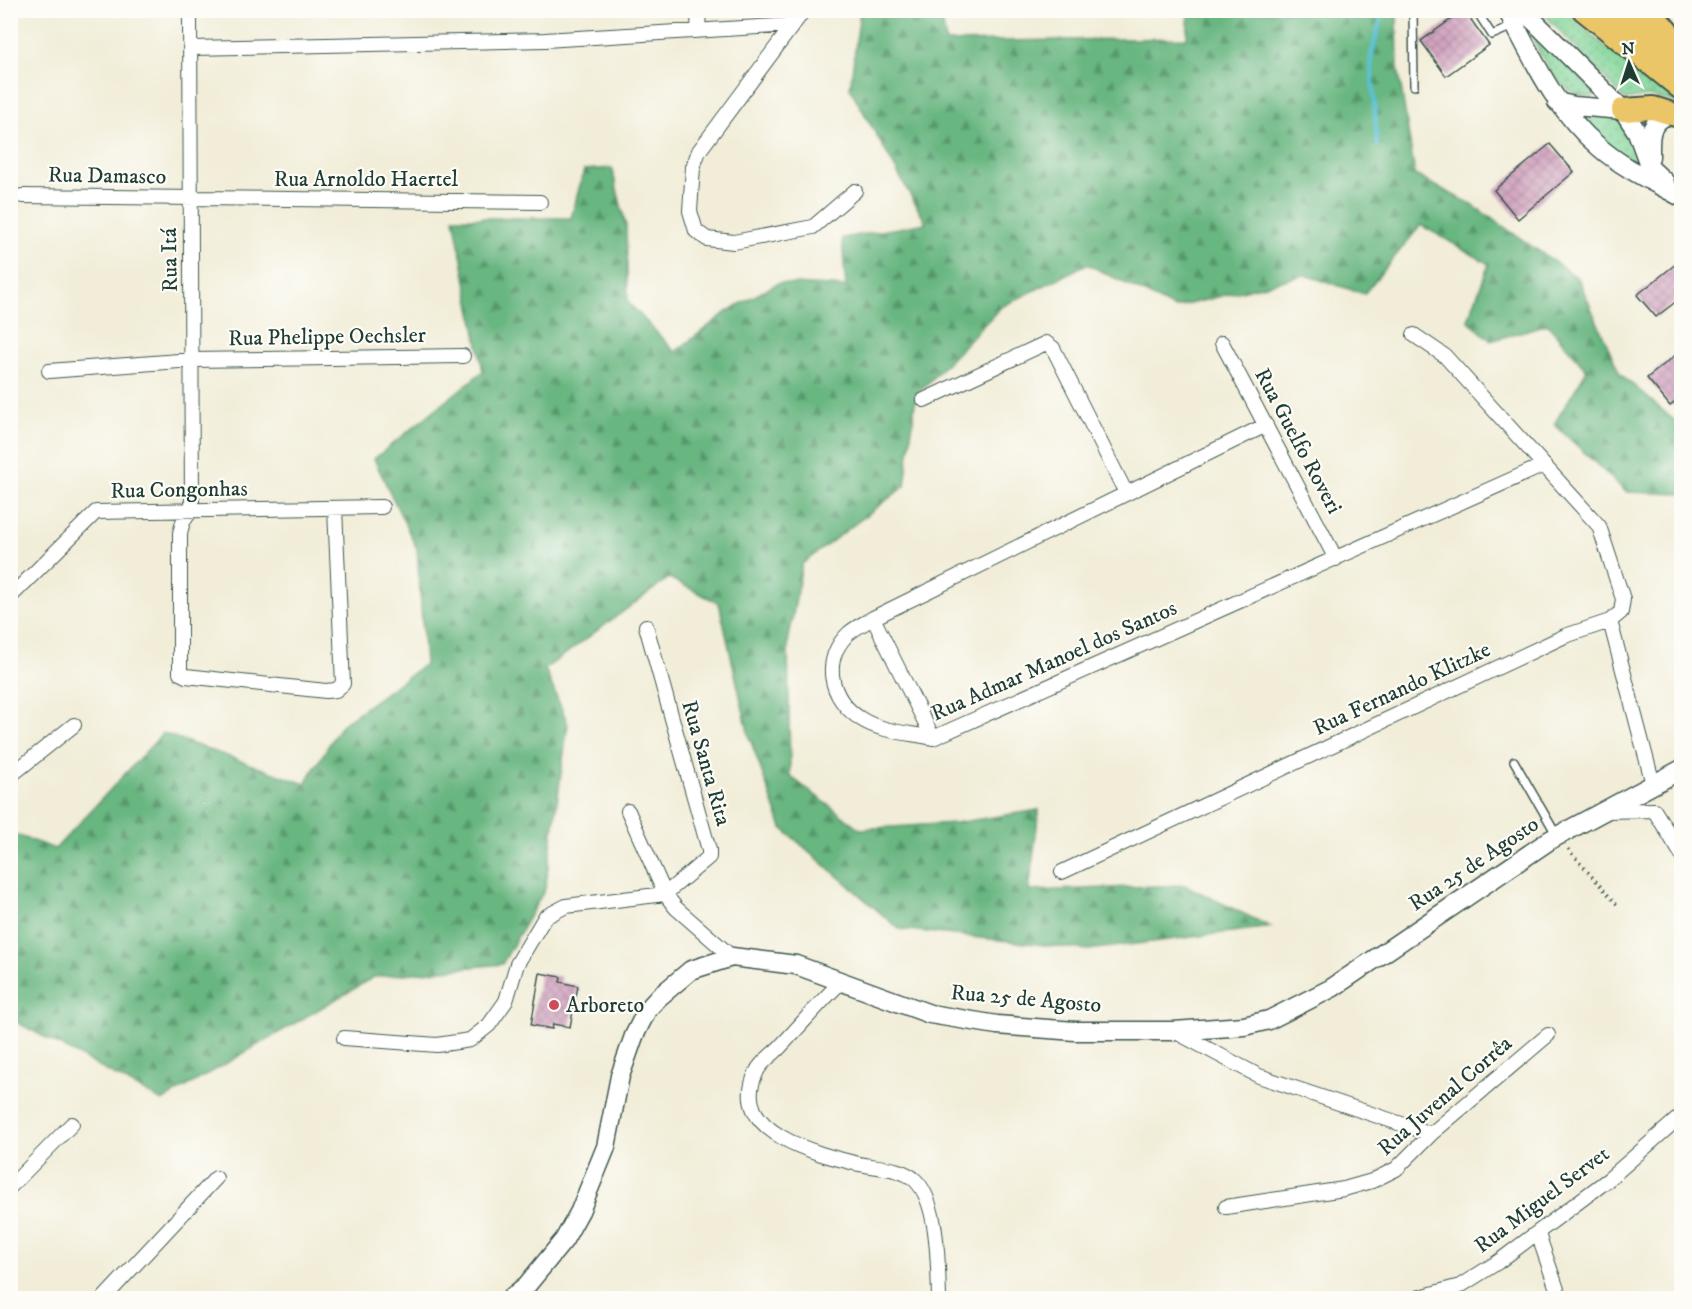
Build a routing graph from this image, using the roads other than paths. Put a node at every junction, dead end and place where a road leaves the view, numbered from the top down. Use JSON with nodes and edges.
{"nodes":[{"id":1,"x":190,"y":10,"type":"edge"},
{"id":2,"x":699,"y":10,"type":"edge"},
{"id":3,"x":804,"y":10,"type":"edge"},
{"id":4,"x":1413,"y":10,"type":"edge"},
{"id":5,"x":1476,"y":10,"type":"edge"},
{"id":6,"x":1584,"y":10,"type":"edge"},
{"id":7,"x":1618,"y":10,"type":"edge"},
{"id":8,"x":1649,"y":10,"type":"edge"},
{"id":9,"x":1515,"y":15,"type":"edge"},
{"id":10,"x":793,"y":24,"type":"junction"},
{"id":11,"x":698,"y":29,"type":"junction"},
{"id":12,"x":192,"y":48,"type":"junction"},
{"id":13,"x":1682,"y":49,"type":"edge"},
{"id":14,"x":1682,"y":61,"type":"edge"},
{"id":15,"x":1414,"y":86,"type":"dead end"},
{"id":16,"x":1682,"y":89,"type":"edge"},
{"id":17,"x":1557,"y":102,"type":"junction"},
{"id":18,"x":1623,"y":110,"type":"junction"},
{"id":19,"x":1676,"y":115,"type":"edge"},
{"id":20,"x":1650,"y":168,"type":"junction"},
{"id":21,"x":855,"y":191,"type":"dead end"},
{"id":22,"x":22,"y":196,"type":"dead end"},
{"id":23,"x":1682,"y":197,"type":"edge"},
{"id":24,"x":190,"y":199,"type":"junction"},
{"id":25,"x":540,"y":202,"type":"dead end"},
{"id":26,"x":1414,"y":335,"type":"dead end"},
{"id":27,"x":1222,"y":343,"type":"dead end"},
{"id":28,"x":463,"y":356,"type":"dead end"},
{"id":29,"x":192,"y":360,"type":"junction"},
{"id":30,"x":50,"y":371,"type":"dead end"},
{"id":31,"x":924,"y":400,"type":"dead end"},
{"id":32,"x":1266,"y":425,"type":"junction"},
{"id":33,"x":1544,"y":465,"type":"junction"},
{"id":34,"x":1126,"y":493,"type":"junction"},
{"id":35,"x":382,"y":507,"type":"dead end"},
{"id":36,"x":192,"y":509,"type":"junction"},
{"id":37,"x":335,"y":509,"type":"junction"},
{"id":38,"x":1336,"y":559,"type":"junction"},
{"id":39,"x":10,"y":597,"type":"edge"},
{"id":40,"x":873,"y":618,"type":"junction"},
{"id":41,"x":1610,"y":621,"type":"junction"},
{"id":42,"x":646,"y":626,"type":"dead end"},
{"id":43,"x":74,"y":725,"type":"dead end"},
{"id":44,"x":933,"y":738,"type":"junction"},
{"id":45,"x":1514,"y":761,"type":"dead end"},
{"id":46,"x":1682,"y":769,"type":"edge"},
{"id":47,"x":10,"y":776,"type":"edge"},
{"id":48,"x":1653,"y":784,"type":"junction"},
{"id":49,"x":628,"y":811,"type":"dead end"},
{"id":50,"x":1603,"y":811,"type":"junction"},
{"id":51,"x":1557,"y":836,"type":"junction"},
{"id":52,"x":1682,"y":855,"type":"edge"},
{"id":53,"x":1062,"y":872,"type":"dead end"},
{"id":54,"x":665,"y":894,"type":"junction"},
{"id":55,"x":732,"y":957,"type":"junction"},
{"id":56,"x":841,"y":982,"type":"junction"},
{"id":57,"x":1174,"y":1031,"type":"junction"},
{"id":58,"x":1548,"y":1035,"type":"dead end"},
{"id":59,"x":344,"y":1038,"type":"dead end"},
{"id":60,"x":1682,"y":1115,"type":"edge"},
{"id":61,"x":72,"y":1124,"type":"dead end"},
{"id":62,"x":1431,"y":1134,"type":"junction"},
{"id":63,"x":216,"y":1178,"type":"dead end"},
{"id":64,"x":10,"y":1187,"type":"edge"},
{"id":65,"x":1226,"y":1207,"type":"dead end"},
{"id":66,"x":1538,"y":1234,"type":"junction"},
{"id":67,"x":104,"y":1299,"type":"edge"},
{"id":68,"x":511,"y":1299,"type":"edge"},
{"id":69,"x":939,"y":1299,"type":"edge"},
{"id":70,"x":1417,"y":1299,"type":"edge"},
{"id":71,"x":1560,"y":1299,"type":"edge"}],
"edges":[{"from":1,"to":12,"type":"street","name":"Rua Itá"},
{"from":2,"to":11,"type":"street"},
{"from":3,"to":10,"type":"street"},
{"from":4,"to":15,"type":"lane"},
{"from":5,"to":9,"type":"lane"},
{"from":6,"to":16,"type":"main road"},
{"from":7,"to":14,"type":"main road"},
{"from":8,"to":13,"type":"main road"},
{"from":9,"to":17,"type":"street"},
{"from":9,"to":18,"type":"street"},
{"from":10,"to":11,"type":"street"},
{"from":10,"to":21,"type":"street"},
{"from":11,"to":12,"type":"street"},
{"from":12,"to":24,"type":"street","name":"Rua Itá"},
{"from":17,"to":18,"type":"street"},
{"from":17,"to":23,"type":"street"},
{"from":18,"to":19,"type":"main road"},
{"from":18,"to":20,"type":"street"},
{"from":19,"to":20,"type":"street"},
{"from":20,"to":23,"type":"street"},
{"from":22,"to":24,"type":"street","name":"Rua Damasco"},
{"from":24,"to":25,"type":"street","name":"Rua Arnoldo Haertel"},
{"from":24,"to":29,"type":"street","name":"Rua Itá"},
{"from":26,"to":33,"type":"street"},
{"from":27,"to":32,"type":"street","name":"Rua Guelfo Roveri"},
{"from":28,"to":29,"type":"street","name":"Rua Phelippe Oechsler"},
{"from":29,"to":30,"type":"street","name":"Rua Phelippe Oechsler"},
{"from":29,"to":36,"type":"street","name":"Rua Itá"},
{"from":31,"to":34,"type":"street"},
{"from":32,"to":34,"type":"street","name":"Rua Admar Manoel dos Santos"},
{"from":32,"to":38,"type":"street","name":"Rua Guelfo Roveri"},
{"from":33,"to":38,"type":"street","name":"Rua Admar Manoel dos Santos"},
{"from":33,"to":41,"type":"street"},
{"from":34,"to":40,"type":"street","name":"Rua Admar Manoel dos Santos"},
{"from":35,"to":37,"type":"street","name":"Rua Congonhas"},
{"from":36,"to":37,"type":"street","name":"Rua Congonhas"},
{"from":36,"to":37,"type":"street"},
{"from":36,"to":39,"type":"street","name":"Rua Congonhas"},
{"from":38,"to":44,"type":"street","name":"Rua Admar Manoel dos Santos"},
{"from":40,"to":44,"type":"street"},
{"from":40,"to":44,"type":"street","name":"Rua Admar Manoel dos Santos"},
{"from":41,"to":48,"type":"street"},
{"from":41,"to":53,"type":"street","name":"Rua Fernando Klitzke"},
{"from":42,"to":54,"type":"street","name":"Rua Santa Rita"},
{"from":43,"to":47,"type":"street"},
{"from":45,"to":51,"type":"lane"},
{"from":46,"to":48,"type":"street","name":"Rua 25 de Agosto"},
{"from":48,"to":50,"type":"street","name":"Rua 25 de Agosto"},
{"from":49,"to":54,"type":"street"},
{"from":50,"to":51,"type":"street","name":"Rua 25 de Agosto"},
{"from":50,"to":52,"type":"street"},
{"from":51,"to":57,"type":"street","name":"Rua 25 de Agosto"},
{"from":54,"to":55,"type":"street"},
{"from":54,"to":59,"type":"street"},
{"from":55,"to":56,"type":"street","name":"Rua 25 de Agosto"},
{"from":55,"to":68,"type":"street","name":"Rua 25 de Agosto"},
{"from":56,"to":57,"type":"street","name":"Rua 25 de Agosto"},
{"from":56,"to":69,"type":"street"},
{"from":57,"to":62,"type":"street"},
{"from":58,"to":62,"type":"street","name":"Rua Juvenal Corrêa"},
{"from":60,"to":66,"type":"street","name":"Rua Miguel Servet"},
{"from":61,"to":64,"type":"street"},
{"from":62,"to":65,"type":"street","name":"Rua Juvenal Corrêa"},
{"from":63,"to":67,"type":"street"},
{"from":66,"to":70,"type":"street","name":"Rua Miguel Servet"},
{"from":66,"to":71,"type":"street"}]}
